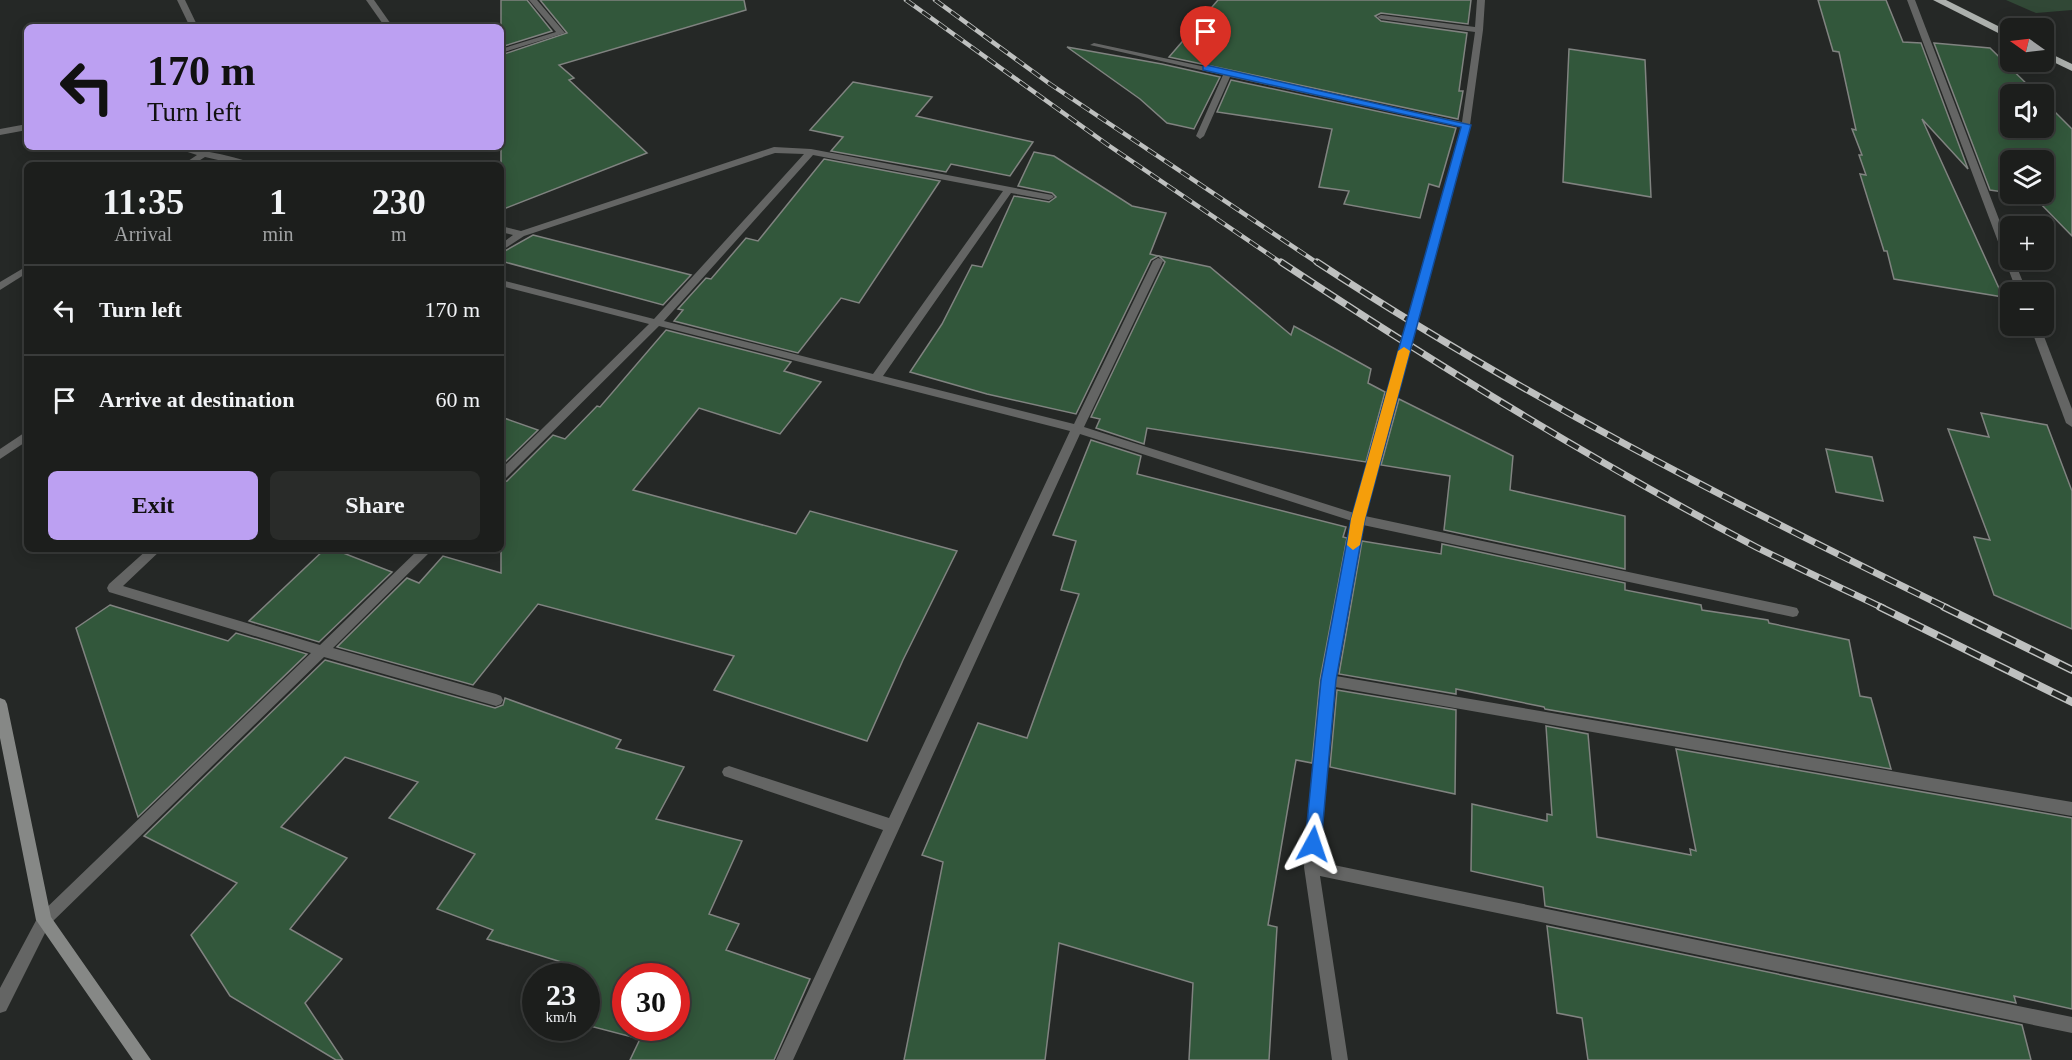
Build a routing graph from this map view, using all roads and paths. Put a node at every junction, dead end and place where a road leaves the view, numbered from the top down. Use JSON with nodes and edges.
{"nodes":[{"id":1,"x":181,"y":0,"type":"edge"},
{"id":2,"x":370,"y":0,"type":"edge"},
{"id":3,"x":533,"y":0,"type":"edge"},
{"id":4,"x":1481,"y":0,"type":"edge"},
{"id":5,"x":1911,"y":0,"type":"edge"},
{"id":6,"x":1938,"y":0,"type":"edge"},
{"id":7,"x":1381,"y":17,"type":"dead end"},
{"id":8,"x":193,"y":24,"type":"edge"},
{"id":9,"x":387,"y":24,"type":"edge"},
{"id":10,"x":1479,"y":30,"type":"junction"},
{"id":11,"x":2000,"y":31,"type":"edge"},
{"id":12,"x":1094,"y":45,"type":"dead end"},
{"id":13,"x":504,"y":50,"type":"edge"},
{"id":14,"x":2054,"y":59,"type":"edge"},
{"id":15,"x":2072,"y":68,"type":"edge"},
{"id":16,"x":1228,"y":73,"type":"junction"},
{"id":17,"x":1466,"y":125,"type":"junction"},
{"id":18,"x":24,"y":128,"type":"edge"},
{"id":19,"x":0,"y":132,"type":"edge"},
{"id":20,"x":1200,"y":136,"type":"dead end"},
{"id":21,"x":190,"y":150,"type":"edge"},
{"id":22,"x":811,"y":152,"type":"junction"},
{"id":23,"x":205,"y":153,"type":"junction"},
{"id":24,"x":191,"y":162,"type":"edge"},
{"id":25,"x":239,"y":162,"type":"edge"},
{"id":26,"x":1009,"y":189,"type":"junction"},
{"id":27,"x":1050,"y":197,"type":"dead end"},
{"id":28,"x":504,"y":230,"type":"edge"},
{"id":29,"x":521,"y":234,"type":"junction"},
{"id":30,"x":504,"y":246,"type":"edge"},
{"id":31,"x":1158,"y":261,"type":"dead end"},
{"id":32,"x":24,"y":272,"type":"edge"},
{"id":33,"x":2018,"y":282,"type":"edge"},
{"id":34,"x":504,"y":284,"type":"edge"},
{"id":35,"x":0,"y":287,"type":"edge"},
{"id":36,"x":657,"y":322,"type":"junction"},
{"id":37,"x":2039,"y":336,"type":"edge"},
{"id":38,"x":876,"y":378,"type":"junction"},
{"id":39,"x":2072,"y":423,"type":"edge"},
{"id":40,"x":1077,"y":429,"type":"junction"},
{"id":41,"x":24,"y":437,"type":"edge"},
{"id":42,"x":0,"y":455,"type":"edge"},
{"id":43,"x":504,"y":473,"type":"edge"},
{"id":44,"x":1358,"y":519,"type":"junction"},
{"id":45,"x":153,"y":552,"type":"edge"},
{"id":46,"x":424,"y":552,"type":"edge"},
{"id":47,"x":1793,"y":612,"type":"dead end"},
{"id":48,"x":323,"y":651,"type":"junction"},
{"id":49,"x":1329,"y":680,"type":"junction"},
{"id":50,"x":496,"y":700,"type":"dead end"},
{"id":51,"x":0,"y":704,"type":"edge"},
{"id":52,"x":729,"y":772,"type":"dead end"},
{"id":53,"x":2072,"y":809,"type":"edge"},
{"id":54,"x":892,"y":826,"type":"junction"},
{"id":55,"x":1311,"y":867,"type":"junction"},
{"id":56,"x":44,"y":920,"type":"junction"},
{"id":57,"x":0,"y":1005,"type":"edge"},
{"id":58,"x":2072,"y":1025,"type":"edge"},
{"id":59,"x":143,"y":1060,"type":"edge"},
{"id":60,"x":784,"y":1060,"type":"edge"},
{"id":61,"x":1340,"y":1060,"type":"edge"}],
"edges":[{"from":1,"to":8,"type":"street"},
{"from":2,"to":9,"type":"street"},
{"from":3,"to":13,"type":"street"},
{"from":4,"to":10,"type":"street"},
{"from":5,"to":33,"type":"street"},
{"from":6,"to":11,"type":"highway"},
{"from":7,"to":10,"type":"street"},
{"from":10,"to":17,"type":"street"},
{"from":12,"to":16,"type":"street"},
{"from":14,"to":15,"type":"highway"},
{"from":16,"to":17,"type":"street"},
{"from":16,"to":20,"type":"street"},
{"from":17,"to":44,"type":"street"},
{"from":18,"to":19,"type":"street"},
{"from":21,"to":23,"type":"street"},
{"from":22,"to":26,"type":"street"},
{"from":22,"to":29,"type":"street"},
{"from":22,"to":36,"type":"street"},
{"from":23,"to":24,"type":"street"},
{"from":23,"to":25,"type":"street"},
{"from":26,"to":27,"type":"street"},
{"from":26,"to":38,"type":"street"},
{"from":28,"to":29,"type":"street"},
{"from":29,"to":30,"type":"street"},
{"from":31,"to":40,"type":"street"},
{"from":32,"to":35,"type":"street"},
{"from":34,"to":36,"type":"street"},
{"from":36,"to":38,"type":"street"},
{"from":36,"to":43,"type":"street"},
{"from":37,"to":39,"type":"street"},
{"from":38,"to":40,"type":"street"},
{"from":40,"to":44,"type":"street"},
{"from":40,"to":54,"type":"street"},
{"from":41,"to":42,"type":"street"},
{"from":44,"to":47,"type":"street"},
{"from":44,"to":49,"type":"street"},
{"from":45,"to":48,"type":"street"},
{"from":46,"to":48,"type":"street"},
{"from":48,"to":50,"type":"street"},
{"from":48,"to":56,"type":"street"},
{"from":49,"to":53,"type":"street"},
{"from":49,"to":55,"type":"street"},
{"from":51,"to":56,"type":"main road"},
{"from":52,"to":54,"type":"street"},
{"from":54,"to":60,"type":"street"},
{"from":55,"to":58,"type":"street"},
{"from":55,"to":61,"type":"street"},
{"from":56,"to":57,"type":"street"},
{"from":56,"to":59,"type":"main road"}]}
